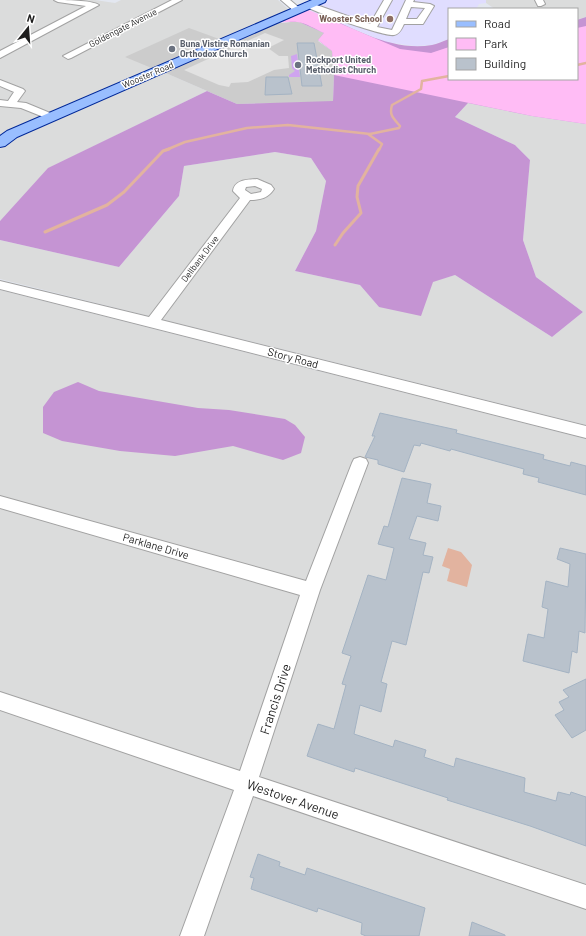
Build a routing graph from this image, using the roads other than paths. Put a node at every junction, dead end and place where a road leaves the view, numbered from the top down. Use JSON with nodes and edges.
{"nodes":[{"id":1,"x":58,"y":0,"type":"edge"},
{"id":2,"x":178,"y":0,"type":"edge"},
{"id":3,"x":285,"y":0,"type":"edge"},
{"id":4,"x":321,"y":0,"type":"edge"},
{"id":5,"x":388,"y":0,"type":"edge"},
{"id":6,"x":410,"y":2,"type":"edge"},
{"id":7,"x":303,"y":7,"type":"junction"},
{"id":8,"x":401,"y":21,"type":"junction"},
{"id":9,"x":372,"y":28,"type":"junction"},
{"id":10,"x":0,"y":55,"type":"edge"},
{"id":11,"x":68,"y":56,"type":"dead end"},
{"id":12,"x":0,"y":83,"type":"edge"},
{"id":13,"x":0,"y":103,"type":"edge"},
{"id":14,"x":11,"y":103,"type":"junction"},
{"id":15,"x":51,"y":117,"type":"junction"},
{"id":16,"x":0,"y":143,"type":"edge"},
{"id":17,"x":247,"y":197,"type":"dead end"},
{"id":18,"x":0,"y":285,"type":"edge"},
{"id":19,"x":153,"y":321,"type":"junction"},
{"id":20,"x":586,"y":432,"type":"edge"},
{"id":21,"x":360,"y":463,"type":"dead end"},
{"id":22,"x":0,"y":502,"type":"edge"},
{"id":23,"x":312,"y":590,"type":"junction"},
{"id":24,"x":0,"y":701,"type":"edge"},
{"id":25,"x":247,"y":783,"type":"junction"},
{"id":26,"x":586,"y":897,"type":"edge"},
{"id":27,"x":192,"y":936,"type":"edge"}],
"edges":[{"from":1,"to":10,"type":"street"},
{"from":2,"to":11,"type":"street","name":"Goldengate Avenue"},
{"from":3,"to":7,"type":"street"},
{"from":4,"to":7,"type":"main road","name":"Wooster Road"},
{"from":5,"to":9,"type":"street"},
{"from":6,"to":8,"type":"street"},
{"from":6,"to":8,"type":"street"},
{"from":7,"to":9,"type":"street"},
{"from":7,"to":15,"type":"main road","name":"Wooster Road"},
{"from":8,"to":9,"type":"street"},
{"from":12,"to":14,"type":"street"},
{"from":13,"to":14,"type":"street"},
{"from":14,"to":15,"type":"street"},
{"from":15,"to":16,"type":"main road","name":"Wooster Road"},
{"from":17,"to":19,"type":"street","name":"Dellbank Drive"},
{"from":18,"to":19,"type":"street","name":"Story Road"},
{"from":19,"to":20,"type":"street","name":"Story Road"},
{"from":21,"to":23,"type":"street","name":"Francis Drive"},
{"from":22,"to":23,"type":"street","name":"Parklane Drive"},
{"from":23,"to":25,"type":"street","name":"Francis Drive"},
{"from":24,"to":25,"type":"street","name":"Westover Avenue"},
{"from":25,"to":26,"type":"street","name":"Westover Avenue"},
{"from":25,"to":27,"type":"street","name":"Francis Drive"}]}
